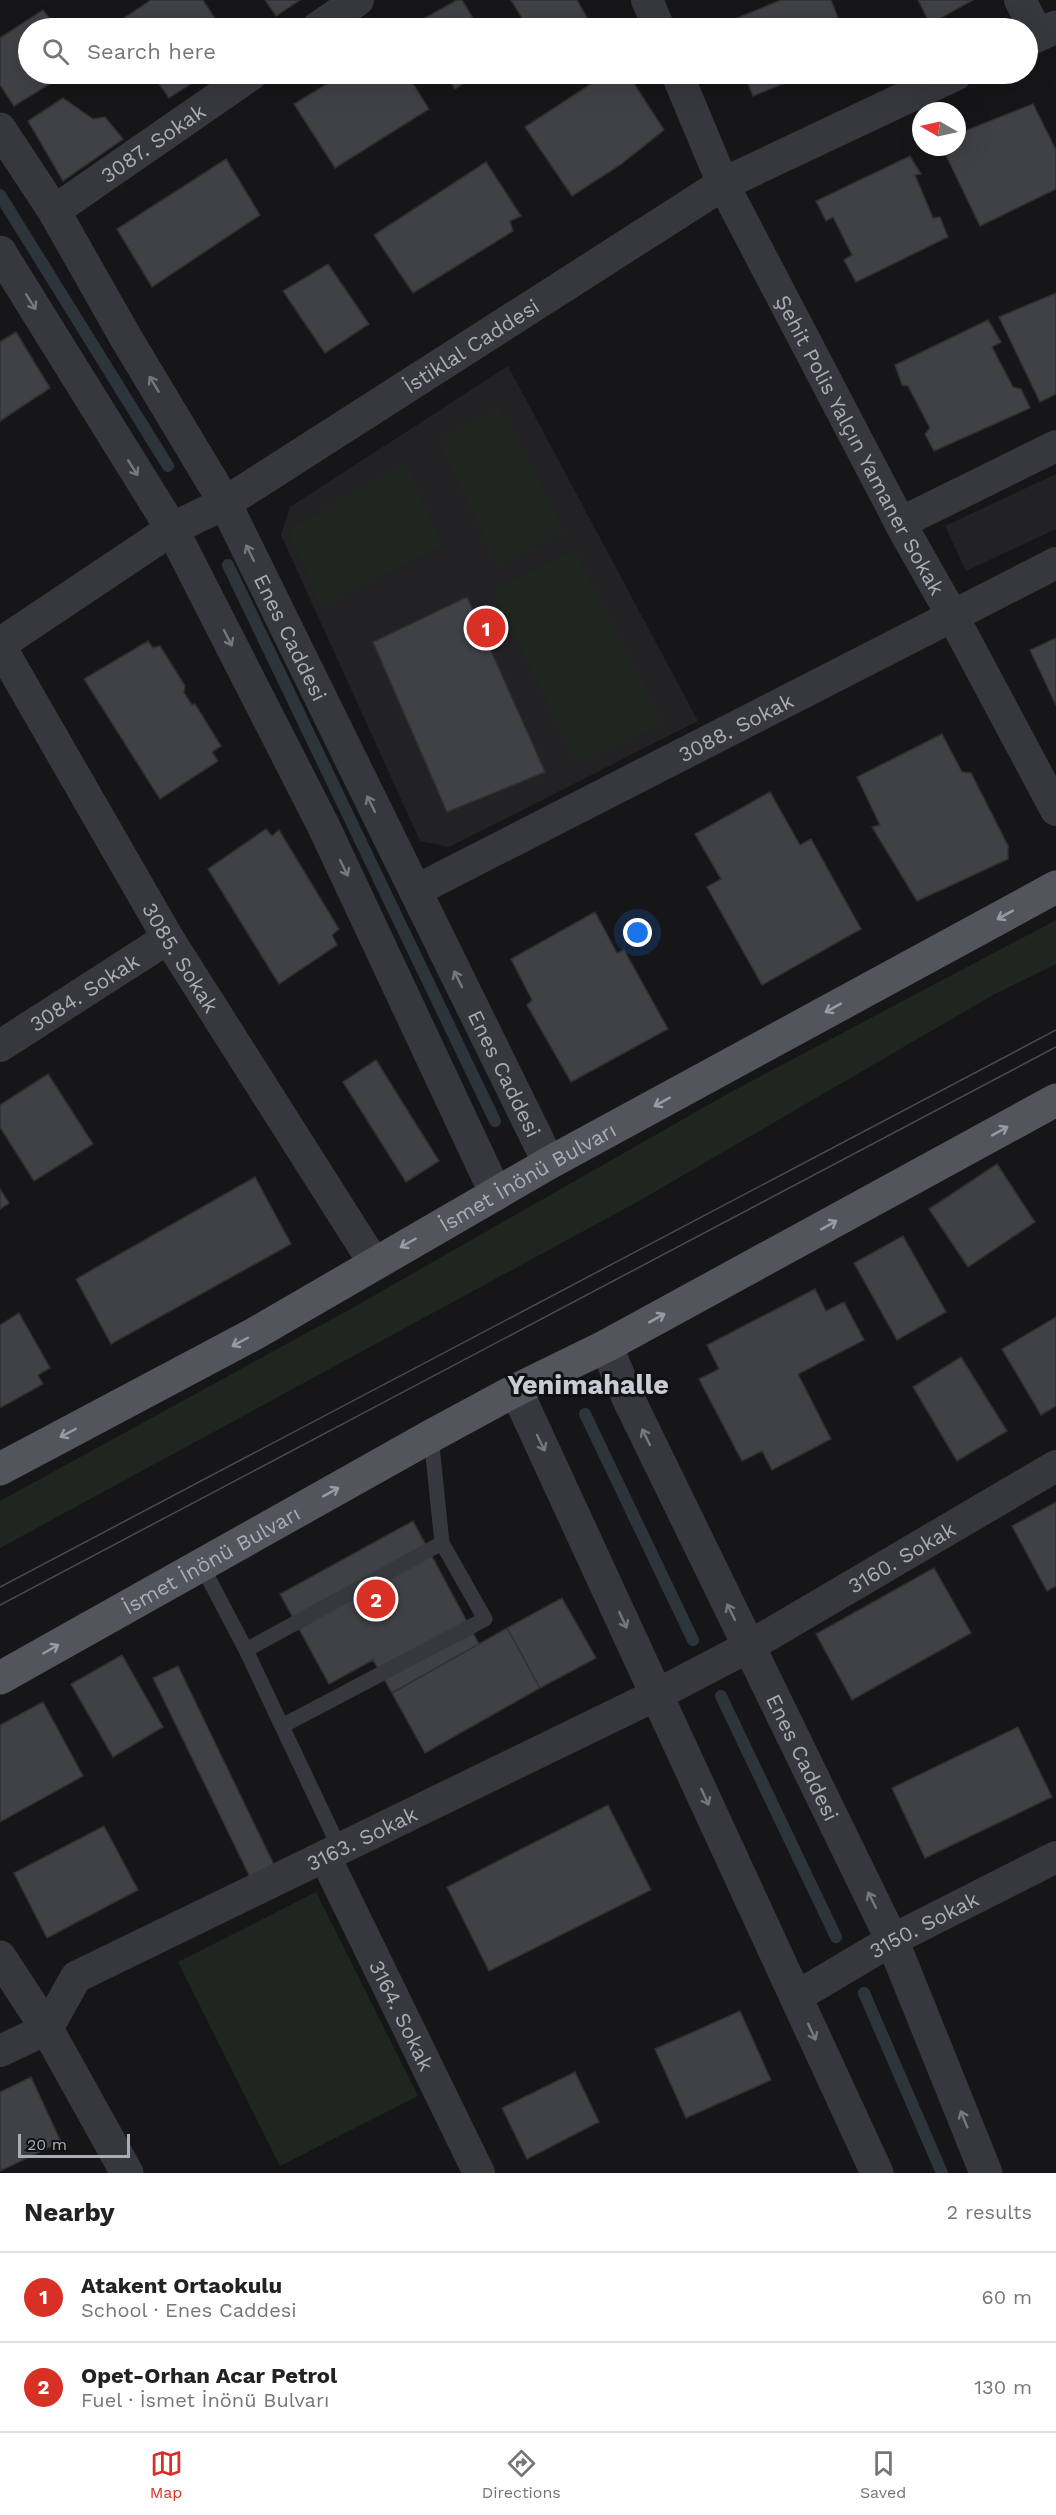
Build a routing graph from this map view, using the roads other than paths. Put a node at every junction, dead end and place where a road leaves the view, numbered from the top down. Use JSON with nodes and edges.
{"nodes":[{"id":1,"x":358,"y":0,"type":"edge"},
{"id":2,"x":647,"y":0,"type":"edge"},
{"id":3,"x":1020,"y":0,"type":"edge"},
{"id":4,"x":332,"y":18,"type":"edge"},
{"id":5,"x":655,"y":18,"type":"edge"},
{"id":6,"x":1031,"y":18,"type":"edge"},
{"id":7,"x":238,"y":84,"type":"edge"},
{"id":8,"x":681,"y":84,"type":"edge"},
{"id":9,"x":935,"y":84,"type":"edge"},
{"id":10,"x":0,"y":129,"type":"edge"},
{"id":11,"x":723,"y":184,"type":"junction"},
{"id":12,"x":54,"y":211,"type":"junction"},
{"id":13,"x":0,"y":252,"type":"edge"},
{"id":14,"x":1056,"y":446,"type":"edge"},
{"id":15,"x":225,"y":503,"type":"junction"},
{"id":16,"x":900,"y":523,"type":"junction"},
{"id":17,"x":171,"y":529,"type":"junction"},
{"id":18,"x":1056,"y":563,"type":"edge"},
{"id":19,"x":952,"y":615,"type":"junction"},
{"id":20,"x":0,"y":645,"type":"edge"},
{"id":21,"x":1056,"y":810,"type":"edge"},
{"id":22,"x":1056,"y":887,"type":"edge"},
{"id":23,"x":415,"y":891,"type":"junction"},
{"id":24,"x":168,"y":938,"type":"junction"},
{"id":25,"x":0,"y":1046,"type":"edge"},
{"id":26,"x":1056,"y":1100,"type":"edge"},
{"id":27,"x":549,"y":1163,"type":"junction"},
{"id":28,"x":496,"y":1194,"type":"junction"},
{"id":29,"x":374,"y":1263,"type":"junction"},
{"id":30,"x":606,"y":1346,"type":"junction"},
{"id":31,"x":516,"y":1390,"type":"junction"},
{"id":32,"x":431,"y":1436,"type":"junction"},
{"id":33,"x":1056,"y":1466,"type":"edge"},
{"id":34,"x":0,"y":1469,"type":"edge"},
{"id":35,"x":442,"y":1543,"type":"junction"},
{"id":36,"x":201,"y":1564,"type":"junction"},
{"id":37,"x":748,"y":1647,"type":"junction"},
{"id":38,"x":246,"y":1650,"type":"junction"},
{"id":39,"x":0,"y":1678,"type":"edge"},
{"id":40,"x":658,"y":1694,"type":"junction"},
{"id":41,"x":282,"y":1726,"type":"junction"},
{"id":42,"x":332,"y":1852,"type":"junction"},
{"id":43,"x":1056,"y":1857,"type":"edge"},
{"id":44,"x":892,"y":1940,"type":"junction"},
{"id":45,"x":0,"y":1957,"type":"edge"},
{"id":46,"x":796,"y":1997,"type":"junction"},
{"id":47,"x":47,"y":2029,"type":"junction"},
{"id":48,"x":0,"y":2051,"type":"edge"},
{"id":49,"x":128,"y":2173,"type":"edge"},
{"id":50,"x":479,"y":2173,"type":"edge"},
{"id":51,"x":877,"y":2173,"type":"edge"},
{"id":52,"x":986,"y":2173,"type":"edge"}],
"edges":[{"from":1,"to":4,"type":"street"},
{"from":2,"to":5,"type":"street"},
{"from":3,"to":6,"type":"street"},
{"from":7,"to":12,"type":"street","name":"3087. Sokak"},
{"from":8,"to":11,"type":"street","name":"Şehit Polis Yalçın Yamaner Sokak"},
{"from":9,"to":11,"type":"street","name":"İstiklal Caddesi"},
{"from":10,"to":12,"type":"street","name":"Enes Caddesi"},
{"from":11,"to":15,"type":"street","name":"İstiklal Caddesi"},
{"from":11,"to":16,"type":"street","name":"Şehit Polis Yalçın Yamaner Sokak"},
{"from":15,"to":12,"type":"street","name":"Enes Caddesi","one_way":true},
{"from":13,"to":17,"type":"street","one_way":true},
{"from":14,"to":16,"type":"street"},
{"from":15,"to":17,"type":"street","name":"İstiklal Caddesi"},
{"from":23,"to":15,"type":"street","name":"Enes Caddesi","one_way":true},
{"from":16,"to":19,"type":"street","name":"Şehit Polis Yalçın Yamaner Sokak"},
{"from":17,"to":20,"type":"street","name":"İstiklal Caddesi"},
{"from":17,"to":28,"type":"street","one_way":true},
{"from":18,"to":19,"type":"street","name":"3088. Sokak"},
{"from":19,"to":21,"type":"street","name":"Şehit Polis Yalçın Yamaner Sokak"},
{"from":19,"to":23,"type":"street","name":"3088. Sokak"},
{"from":20,"to":24,"type":"street","name":"3085. Sokak"},
{"from":22,"to":27,"type":"main road","name":"İsmet İnönü Bulvarı","one_way":true},
{"from":27,"to":23,"type":"street","name":"Enes Caddesi","one_way":true},
{"from":24,"to":25,"type":"street","name":"3084. Sokak"},
{"from":24,"to":29,"type":"street","name":"3085. Sokak"},
{"from":30,"to":26,"type":"main road","name":"İsmet İnönü Bulvarı","one_way":true},
{"from":27,"to":28,"type":"main road","name":"İsmet İnönü Bulvarı"},
{"from":28,"to":29,"type":"main road","name":"İsmet İnönü Bulvarı","one_way":true},
{"from":29,"to":34,"type":"main road","name":"İsmet İnönü Bulvarı","one_way":true},
{"from":30,"to":31,"type":"main road","name":"İsmet İnönü Bulvarı"},
{"from":37,"to":30,"type":"street","name":"Enes Caddesi","one_way":true},
{"from":31,"to":32,"type":"main road","name":"İsmet İnönü Bulvarı"},
{"from":31,"to":40,"type":"street","one_way":true},
{"from":32,"to":35,"type":"lane"},
{"from":36,"to":32,"type":"main road","name":"İsmet İnönü Bulvarı","one_way":true},
{"from":33,"to":37,"type":"street","name":"3160. Sokak"},
{"from":35,"to":38,"type":"lane"},
{"from":35,"to":41,"type":"lane"},
{"from":36,"to":38,"type":"lane"},
{"from":39,"to":36,"type":"main road","name":"İsmet İnönü Bulvarı","one_way":true},
{"from":37,"to":40,"type":"street","name":"3163. Sokak"},
{"from":44,"to":37,"type":"street","name":"Enes Caddesi","one_way":true},
{"from":38,"to":41,"type":"lane"},
{"from":40,"to":42,"type":"street","name":"3163. Sokak"},
{"from":40,"to":46,"type":"street","one_way":true},
{"from":41,"to":42,"type":"lane"},
{"from":42,"to":47,"type":"street","name":"3163. Sokak"},
{"from":42,"to":50,"type":"street","name":"3164. Sokak"},
{"from":43,"to":44,"type":"street","name":"3150. Sokak"},
{"from":44,"to":46,"type":"street","name":"3150. Sokak"},
{"from":52,"to":44,"type":"street","name":"Enes Caddesi","one_way":true},
{"from":45,"to":47,"type":"street"},
{"from":46,"to":51,"type":"street","one_way":true},
{"from":47,"to":48,"type":"street"},
{"from":47,"to":49,"type":"street"}]}
